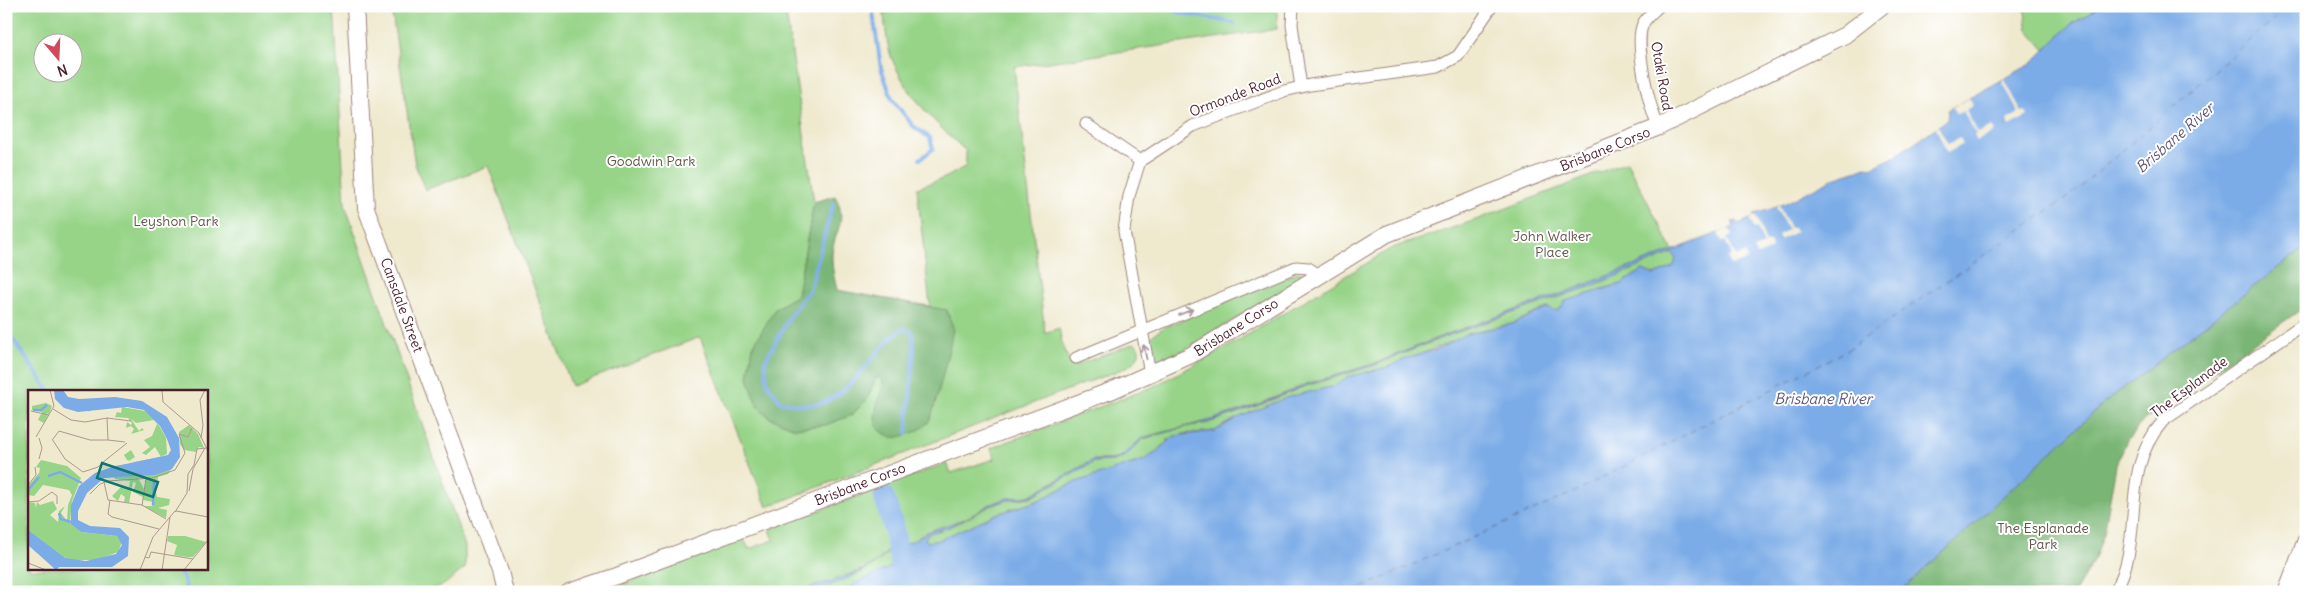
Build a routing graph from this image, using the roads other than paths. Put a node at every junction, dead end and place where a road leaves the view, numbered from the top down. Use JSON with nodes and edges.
{"nodes":[{"id":1,"x":355,"y":6,"type":"edge"},
{"id":2,"x":1293,"y":6,"type":"edge"},
{"id":3,"x":1492,"y":6,"type":"edge"},
{"id":4,"x":1659,"y":6,"type":"edge"},
{"id":5,"x":1882,"y":6,"type":"edge"},
{"id":6,"x":1301,"y":87,"type":"junction"},
{"id":7,"x":1086,"y":124,"type":"dead end"},
{"id":8,"x":1659,"y":127,"type":"junction"},
{"id":9,"x":1140,"y":161,"type":"junction"},
{"id":10,"x":1319,"y":275,"type":"junction"},
{"id":11,"x":2306,"y":322,"type":"edge"},
{"id":12,"x":1141,"y":330,"type":"junction"},
{"id":13,"x":1076,"y":358,"type":"dead end"},
{"id":14,"x":1150,"y":374,"type":"junction"},
{"id":15,"x":2306,"y":540,"type":"edge"},
{"id":16,"x":2306,"y":577,"type":"edge"},
{"id":17,"x":504,"y":592,"type":"edge"},
{"id":18,"x":569,"y":592,"type":"edge"},
{"id":19,"x":2115,"y":592,"type":"edge"},
{"id":20,"x":2286,"y":592,"type":"edge"},
{"id":21,"x":2300,"y":592,"type":"edge"}],
"edges":[{"from":1,"to":17,"type":"street","name":"Cansdale Street"},
{"from":2,"to":6,"type":"street"},
{"from":3,"to":6,"type":"street","name":"Ormonde Road"},
{"from":4,"to":8,"type":"street","name":"Otaki Road"},
{"from":5,"to":8,"type":"street","name":"Brisbane Corso"},
{"from":6,"to":9,"type":"street","name":"Ormonde Road"},
{"from":7,"to":9,"type":"street"},
{"from":8,"to":10,"type":"street","name":"Brisbane Corso"},
{"from":9,"to":12,"type":"street"},
{"from":12,"to":10,"type":"street","name":"Brisbane Corso","one_way":true},
{"from":10,"to":14,"type":"street","name":"Brisbane Corso"},
{"from":11,"to":19,"type":"street","name":"The Esplanade"},
{"from":12,"to":13,"type":"street","name":"Brisbane Corso"},
{"from":14,"to":12,"type":"street","one_way":true},
{"from":14,"to":18,"type":"street","name":"Brisbane Corso"},
{"from":15,"to":20,"type":"street"},
{"from":16,"to":21,"type":"street"}]}
